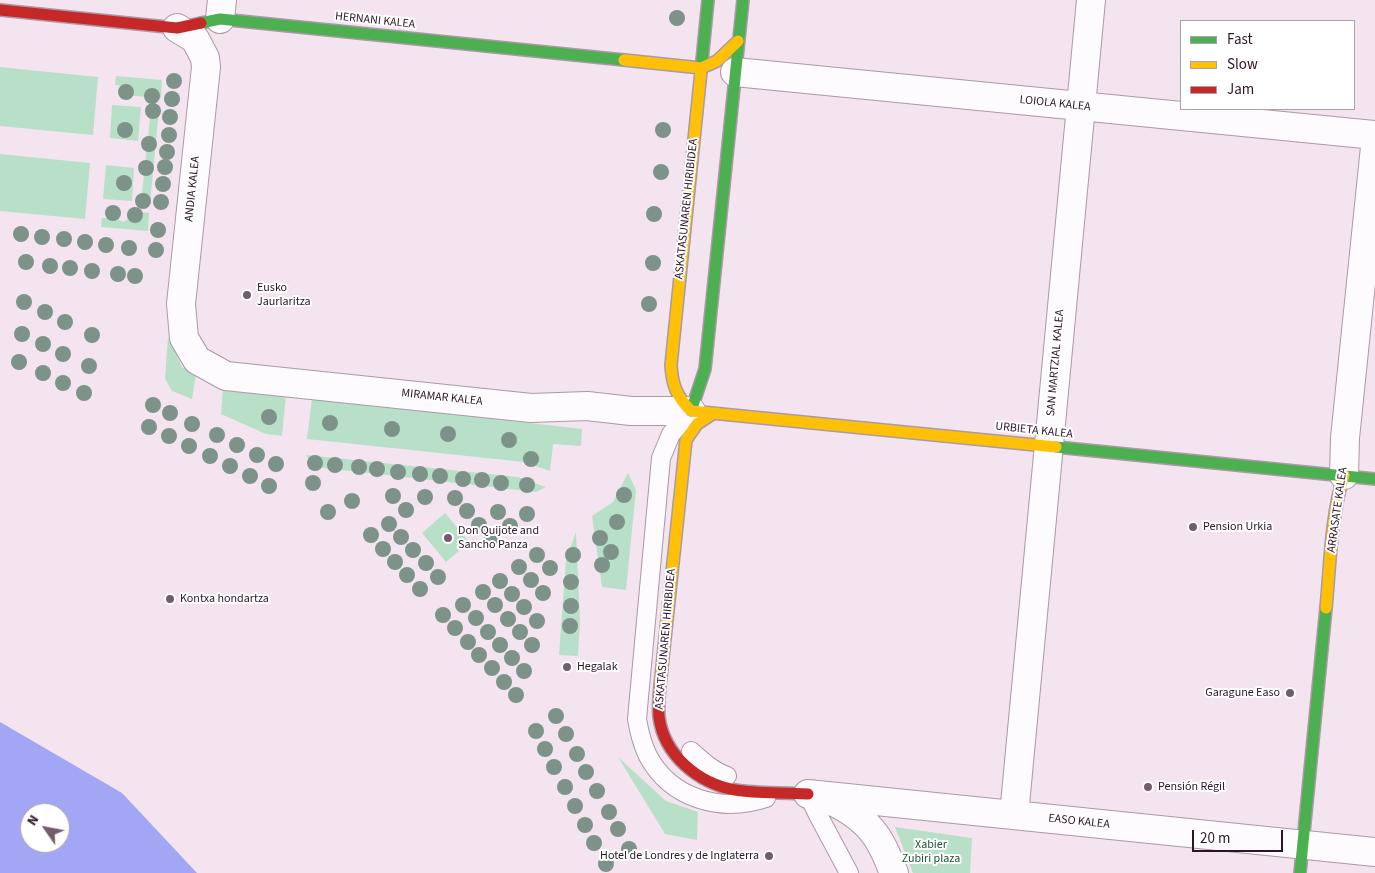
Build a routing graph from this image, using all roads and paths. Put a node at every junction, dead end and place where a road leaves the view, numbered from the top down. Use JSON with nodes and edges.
{"nodes":[{"id":1,"x":708,"y":0,"type":"edge"},
{"id":2,"x":743,"y":0,"type":"edge"},
{"id":3,"x":1091,"y":0,"type":"edge"},
{"id":4,"x":0,"y":10,"type":"edge"},
{"id":5,"x":221,"y":10,"type":"edge"},
{"id":6,"x":177,"y":28,"type":"junction"},
{"id":7,"x":738,"y":41,"type":"junction"},
{"id":8,"x":701,"y":68,"type":"junction"},
{"id":9,"x":735,"y":72,"type":"junction"},
{"id":10,"x":1080,"y":106,"type":"junction"},
{"id":11,"x":1375,"y":135,"type":"edge"},
{"id":12,"x":1375,"y":147,"type":"edge"},
{"id":13,"x":197,"y":360,"type":"joint"},
{"id":14,"x":703,"y":412,"type":"junction"},
{"id":15,"x":1049,"y":446,"type":"junction"},
{"id":16,"x":1344,"y":476,"type":"junction"},
{"id":17,"x":1375,"y":478,"type":"edge"},
{"id":18,"x":691,"y":751,"type":"dead end"},
{"id":19,"x":795,"y":793,"type":"junction"},
{"id":20,"x":1014,"y":815,"type":"junction"},
{"id":21,"x":1303,"y":845,"type":"junction"},
{"id":22,"x":1375,"y":852,"type":"edge"},
{"id":23,"x":850,"y":873,"type":"edge"},
{"id":24,"x":894,"y":873,"type":"edge"},
{"id":25,"x":1300,"y":873,"type":"edge"}],
"edges":[{"from":1,"to":8,"type":"main road","name":"ASKATASUNAREN HIRIBIDEA"},
{"from":2,"to":7,"type":"main road","name":"ASKATASUNAREN HIRIBIDEA"},
{"from":3,"to":10,"type":"street","name":"SAN MARTZIAL KALEA"},
{"from":4,"to":6,"type":"main road","name":"HERNANI KALEA"},
{"from":5,"to":6,"type":"main road","name":"HERNANI KALEA"},
{"from":5,"to":8,"type":"main road","name":"HERNANI KALEA"},
{"from":6,"to":13,"type":"street","name":"ANDIA KALEA"},
{"from":7,"to":8,"type":"main road"},
{"from":7,"to":9,"type":"main road","name":"ASKATASUNAREN HIRIBIDEA"},
{"from":8,"to":14,"type":"main road","name":"ASKATASUNAREN HIRIBIDEA"},
{"from":9,"to":10,"type":"street","name":"LOIOLA KALEA"},
{"from":9,"to":14,"type":"main road","name":"ASKATASUNAREN HIRIBIDEA"},
{"from":10,"to":11,"type":"street","name":"LOIOLA KALEA"},
{"from":10,"to":15,"type":"street","name":"SAN MARTZIAL KALEA"},
{"from":12,"to":16,"type":"street","name":"ARRASATE KALEA"},
{"from":13,"to":14,"type":"street","name":"MIRAMAR KALEA"},
{"from":14,"to":15,"type":"main road","name":"URBIETA KALEA"},
{"from":14,"to":19,"type":"main road","name":"ASKATASUNAREN HIRIBIDEA"},
{"from":14,"to":19,"type":"lane","name":"ASKATASUNAREN HIRIBIDEA"},
{"from":15,"to":16,"type":"main road","name":"URBIETA KALEA"},
{"from":15,"to":20,"type":"street","name":"SAN MARTZIAL KALEA"},
{"from":16,"to":17,"type":"main road","name":"URBIETA KALEA"},
{"from":16,"to":21,"type":"main road","name":"ARRASATE KALEA"},
{"from":18,"to":19,"type":"lane"},
{"from":19,"to":20,"type":"street","name":"EASO KALEA"},
{"from":19,"to":23,"type":"lane"},
{"from":19,"to":24,"type":"street"},
{"from":20,"to":21,"type":"street","name":"EASO KALEA"},
{"from":21,"to":22,"type":"street","name":"EASO KALEA"},
{"from":21,"to":25,"type":"main road","name":"ARRASATE KALEA"}]}
